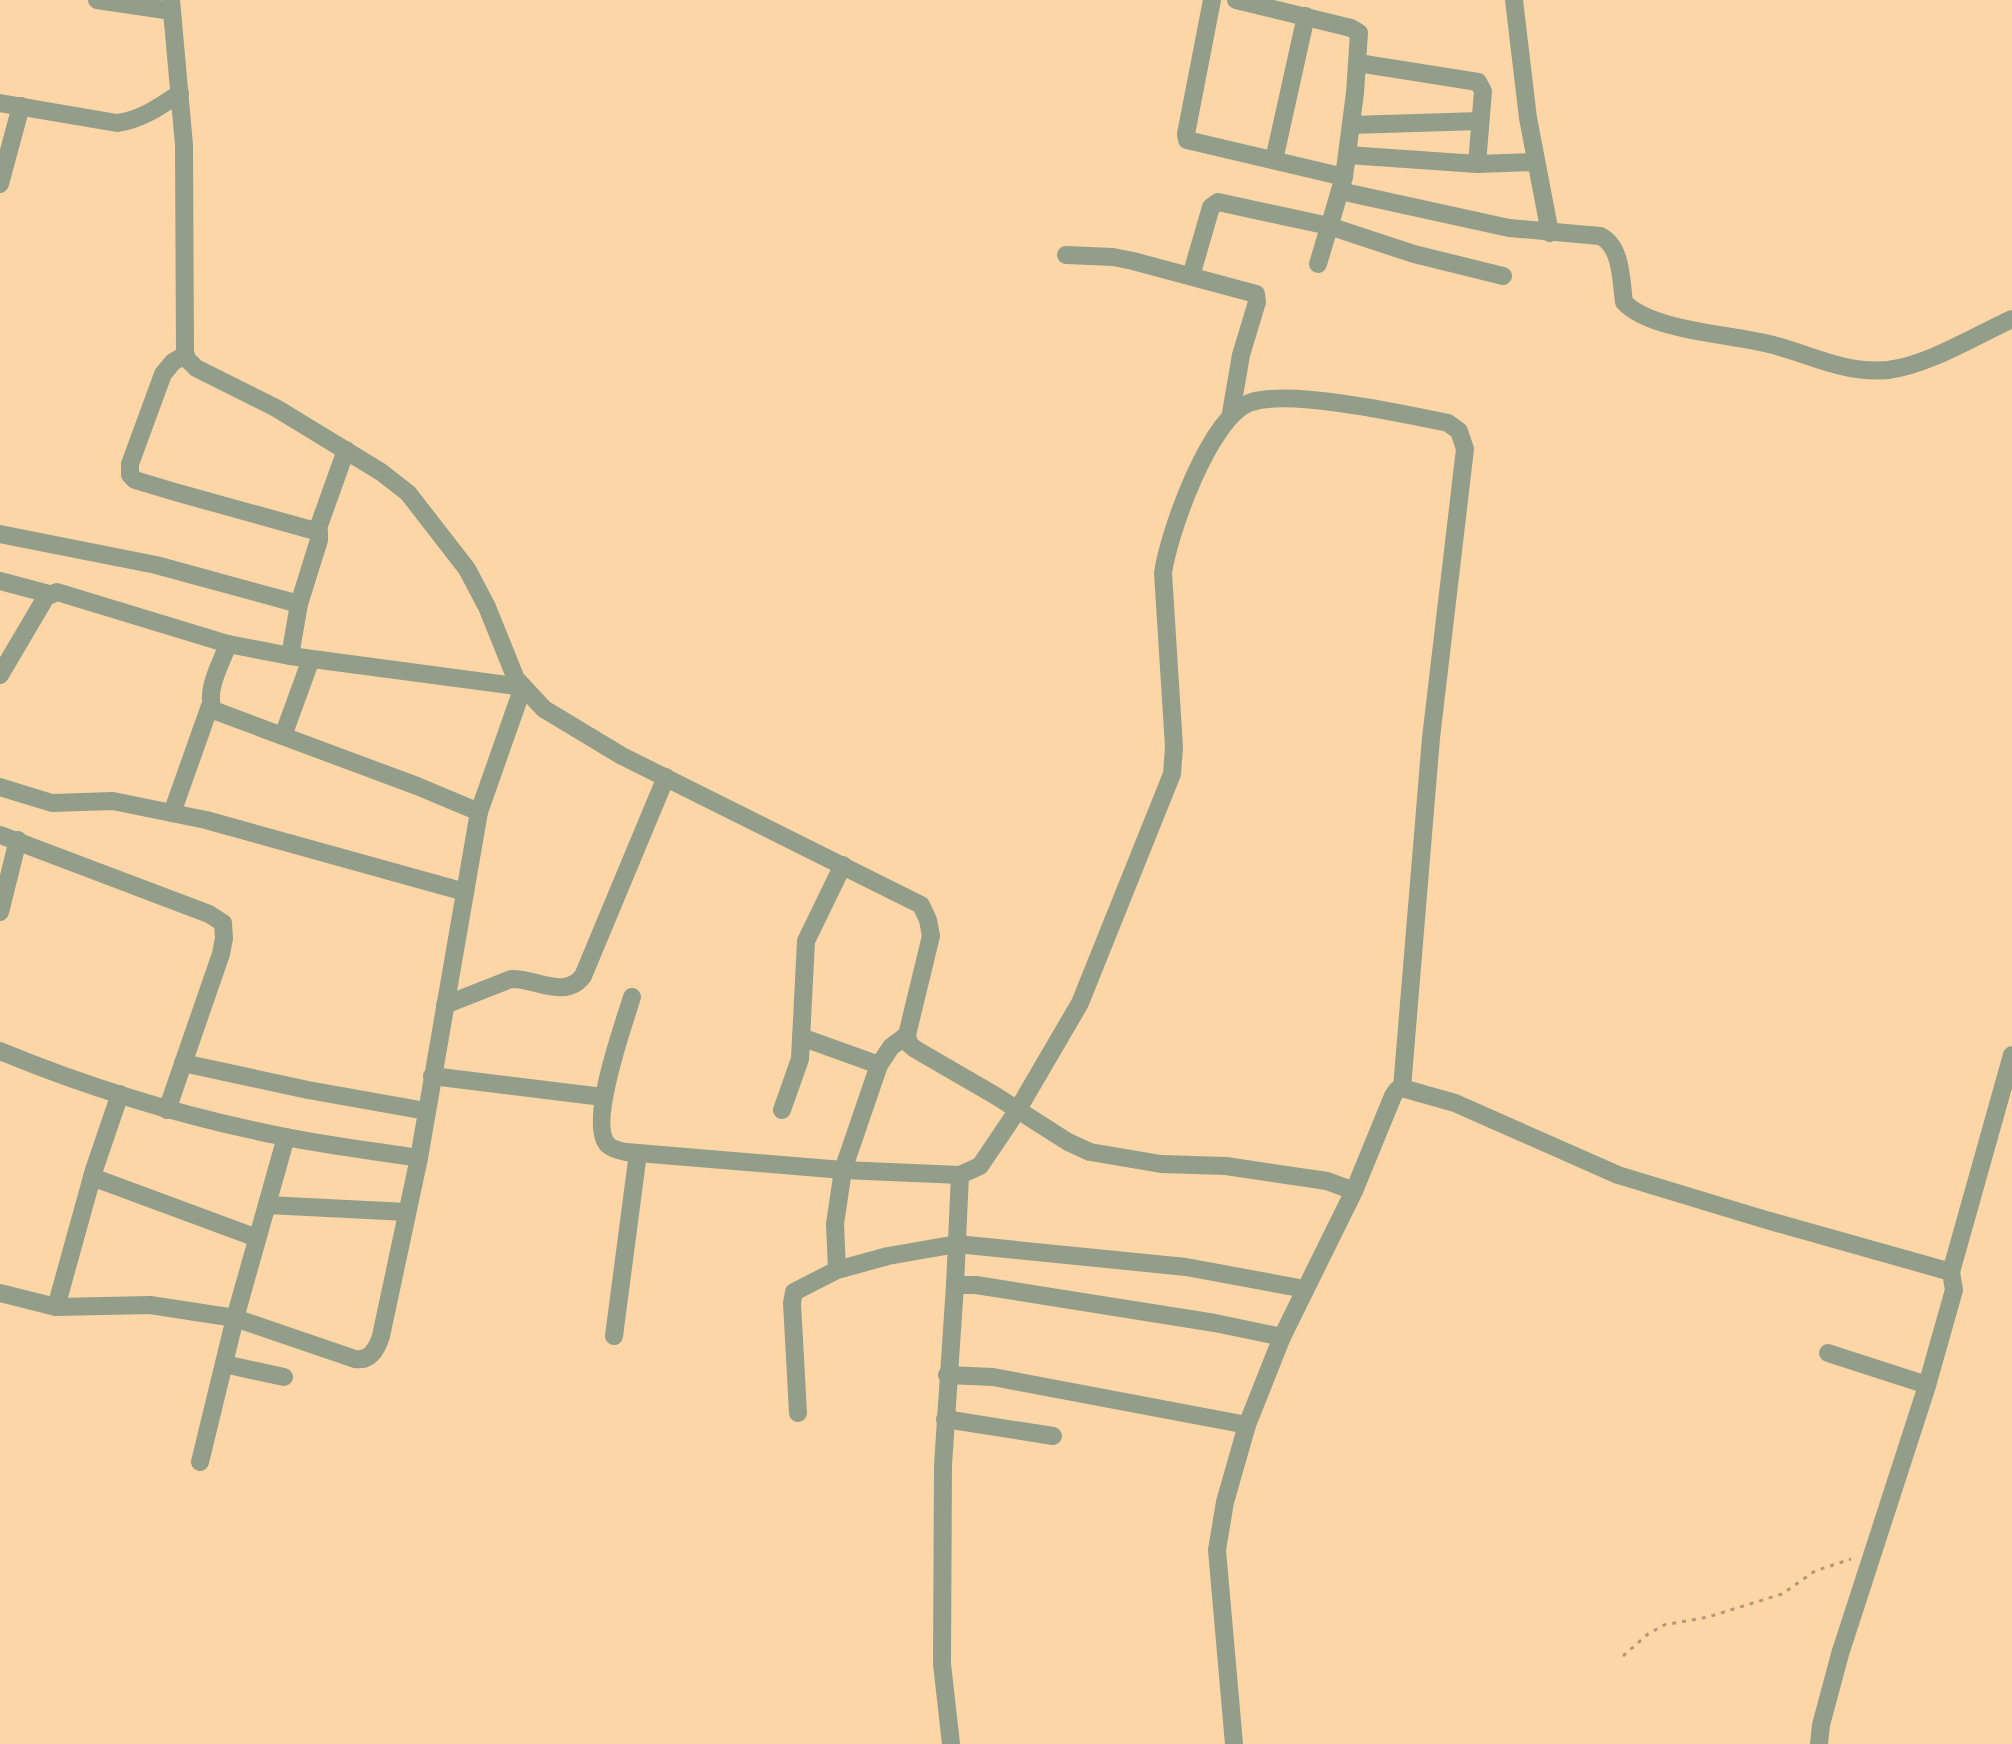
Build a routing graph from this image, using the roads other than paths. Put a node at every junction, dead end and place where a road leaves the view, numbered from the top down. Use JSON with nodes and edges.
{"nodes":[{"id":1,"x":97,"y":0,"type":"edge"},
{"id":2,"x":1212,"y":0,"type":"edge"},
{"id":3,"x":1236,"y":0,"type":"edge"},
{"id":4,"x":1514,"y":0,"type":"edge"},
{"id":5,"x":172,"y":5,"type":"edge"},
{"id":6,"x":1306,"y":16,"type":"junction"},
{"id":7,"x":1358,"y":63,"type":"junction"},
{"id":8,"x":180,"y":93,"type":"junction"},
{"id":9,"x":0,"y":103,"type":"edge"},
{"id":10,"x":21,"y":106,"type":"junction"},
{"id":11,"x":1480,"y":121,"type":"junction"},
{"id":12,"x":1351,"y":125,"type":"junction"},
{"id":13,"x":1348,"y":155,"type":"junction"},
{"id":14,"x":1274,"y":160,"type":"junction"},
{"id":15,"x":1536,"y":162,"type":"junction"},
{"id":16,"x":1477,"y":164,"type":"junction"},
{"id":17,"x":0,"y":184,"type":"edge"},
{"id":18,"x":1342,"y":184,"type":"junction"},
{"id":19,"x":1329,"y":226,"type":"junction"},
{"id":20,"x":1550,"y":233,"type":"junction"},
{"id":21,"x":1066,"y":255,"type":"dead end"},
{"id":22,"x":1318,"y":264,"type":"dead end"},
{"id":23,"x":1191,"y":276,"type":"junction"},
{"id":24,"x":1503,"y":276,"type":"dead end"},
{"id":25,"x":2012,"y":319,"type":"edge"},
{"id":26,"x":185,"y":355,"type":"junction"},
{"id":27,"x":1231,"y":413,"type":"junction"},
{"id":28,"x":346,"y":450,"type":"junction"},
{"id":29,"x":317,"y":531,"type":"junction"},
{"id":30,"x":0,"y":534,"type":"edge"},
{"id":31,"x":0,"y":581,"type":"edge"},
{"id":32,"x":49,"y":594,"type":"junction"},
{"id":33,"x":299,"y":604,"type":"junction"},
{"id":34,"x":228,"y":644,"type":"junction"},
{"id":35,"x":7,"y":648,"type":"edge"},
{"id":36,"x":290,"y":656,"type":"junction"},
{"id":37,"x":311,"y":659,"type":"junction"},
{"id":38,"x":0,"y":675,"type":"edge"},
{"id":39,"x":523,"y":687,"type":"junction"},
{"id":40,"x":211,"y":703,"type":"junction"},
{"id":41,"x":283,"y":736,"type":"junction"},
{"id":42,"x":666,"y":777,"type":"junction"},
{"id":43,"x":0,"y":787,"type":"edge"},
{"id":44,"x":479,"y":812,"type":"junction"},
{"id":45,"x":172,"y":813,"type":"junction"},
{"id":46,"x":9,"y":838,"type":"edge"},
{"id":47,"x":843,"y":865,"type":"junction"},
{"id":48,"x":465,"y":892,"type":"junction"},
{"id":49,"x":0,"y":912,"type":"edge"},
{"id":50,"x":632,"y":997,"type":"dead end"},
{"id":51,"x":445,"y":1005,"type":"junction"},
{"id":52,"x":907,"y":1035,"type":"junction"},
{"id":53,"x":801,"y":1037,"type":"junction"},
{"id":54,"x":0,"y":1051,"type":"edge"},
{"id":55,"x":2012,"y":1055,"type":"edge"},
{"id":56,"x":183,"y":1063,"type":"junction"},
{"id":57,"x":879,"y":1065,"type":"junction"},
{"id":58,"x":432,"y":1076,"type":"junction"},
{"id":59,"x":1402,"y":1088,"type":"junction"},
{"id":60,"x":120,"y":1094,"type":"junction"},
{"id":61,"x":603,"y":1097,"type":"junction"},
{"id":62,"x":167,"y":1110,"type":"junction"},
{"id":63,"x":782,"y":1110,"type":"dead end"},
{"id":64,"x":426,"y":1111,"type":"junction"},
{"id":65,"x":1017,"y":1111,"type":"junction"},
{"id":66,"x":286,"y":1137,"type":"junction"},
{"id":67,"x":638,"y":1153,"type":"junction"},
{"id":68,"x":419,"y":1158,"type":"junction"},
{"id":69,"x":843,"y":1170,"type":"junction"},
{"id":70,"x":960,"y":1175,"type":"junction"},
{"id":71,"x":92,"y":1177,"type":"junction"},
{"id":72,"x":1354,"y":1191,"type":"junction"},
{"id":73,"x":267,"y":1205,"type":"junction"},
{"id":74,"x":407,"y":1212,"type":"junction"},
{"id":75,"x":257,"y":1238,"type":"junction"},
{"id":76,"x":957,"y":1244,"type":"junction"},
{"id":77,"x":837,"y":1270,"type":"junction"},
{"id":78,"x":1951,"y":1272,"type":"junction"},
{"id":79,"x":955,"y":1285,"type":"junction"},
{"id":80,"x":1305,"y":1289,"type":"junction"},
{"id":81,"x":0,"y":1293,"type":"edge"},
{"id":82,"x":56,"y":1307,"type":"junction"},
{"id":83,"x":235,"y":1318,"type":"junction"},
{"id":84,"x":614,"y":1336,"type":"dead end"},
{"id":85,"x":1282,"y":1337,"type":"junction"},
{"id":86,"x":1828,"y":1353,"type":"dead end"},
{"id":87,"x":224,"y":1364,"type":"junction"},
{"id":88,"x":947,"y":1375,"type":"junction"},
{"id":89,"x":284,"y":1377,"type":"dead end"},
{"id":90,"x":1927,"y":1385,"type":"junction"},
{"id":91,"x":798,"y":1413,"type":"dead end"},
{"id":92,"x":945,"y":1419,"type":"junction"},
{"id":93,"x":1247,"y":1425,"type":"junction"},
{"id":94,"x":1053,"y":1436,"type":"dead end"},
{"id":95,"x":200,"y":1462,"type":"dead end"},
{"id":96,"x":951,"y":1744,"type":"edge"},
{"id":97,"x":1234,"y":1744,"type":"edge"},
{"id":98,"x":1819,"y":1744,"type":"edge"}],
"edges":[{"from":1,"to":5,"type":"street"},
{"from":2,"to":14,"type":"street"},
{"from":3,"to":6,"type":"street"},
{"from":4,"to":15,"type":"street"},
{"from":5,"to":8,"type":"street"},
{"from":6,"to":7,"type":"street"},
{"from":6,"to":14,"type":"street"},
{"from":7,"to":11,"type":"street"},
{"from":7,"to":12,"type":"street"},
{"from":8,"to":10,"type":"street"},
{"from":8,"to":26,"type":"street"},
{"from":9,"to":10,"type":"street"},
{"from":10,"to":17,"type":"street"},
{"from":11,"to":12,"type":"street"},
{"from":11,"to":16,"type":"street"},
{"from":12,"to":13,"type":"street"},
{"from":13,"to":16,"type":"street"},
{"from":13,"to":18,"type":"street"},
{"from":14,"to":18,"type":"street"},
{"from":15,"to":16,"type":"street"},
{"from":15,"to":20,"type":"street"},
{"from":18,"to":19,"type":"street"},
{"from":18,"to":20,"type":"street"},
{"from":19,"to":22,"type":"street"},
{"from":19,"to":23,"type":"street"},
{"from":19,"to":24,"type":"street"},
{"from":20,"to":25,"type":"street"},
{"from":21,"to":23,"type":"street"},
{"from":23,"to":27,"type":"street"},
{"from":26,"to":28,"type":"street"},
{"from":26,"to":29,"type":"street"},
{"from":27,"to":59,"type":"street"},
{"from":27,"to":65,"type":"street"},
{"from":28,"to":29,"type":"street"},
{"from":28,"to":39,"type":"street"},
{"from":29,"to":33,"type":"street"},
{"from":30,"to":33,"type":"street"},
{"from":31,"to":32,"type":"street"},
{"from":32,"to":34,"type":"street"},
{"from":32,"to":35,"type":"street"},
{"from":33,"to":36,"type":"street"},
{"from":34,"to":36,"type":"street"},
{"from":34,"to":40,"type":"street"},
{"from":35,"to":38,"type":"street"},
{"from":36,"to":37,"type":"street"},
{"from":37,"to":39,"type":"street"},
{"from":37,"to":41,"type":"street"},
{"from":39,"to":42,"type":"street"},
{"from":39,"to":44,"type":"street"},
{"from":40,"to":41,"type":"street"},
{"from":40,"to":45,"type":"street"},
{"from":41,"to":44,"type":"street"},
{"from":42,"to":47,"type":"street"},
{"from":42,"to":51,"type":"street"},
{"from":43,"to":45,"type":"street"},
{"from":44,"to":48,"type":"street"},
{"from":45,"to":48,"type":"street"},
{"from":46,"to":49,"type":"street"},
{"from":46,"to":56,"type":"street"},
{"from":47,"to":52,"type":"street"},
{"from":47,"to":53,"type":"street"},
{"from":48,"to":51,"type":"street"},
{"from":50,"to":61,"type":"street"},
{"from":51,"to":58,"type":"street"},
{"from":52,"to":57,"type":"street"},
{"from":52,"to":65,"type":"street"},
{"from":53,"to":57,"type":"street"},
{"from":53,"to":63,"type":"street"},
{"from":54,"to":60,"type":"street"},
{"from":55,"to":78,"type":"street"},
{"from":56,"to":62,"type":"street"},
{"from":56,"to":64,"type":"street"},
{"from":57,"to":69,"type":"street"},
{"from":58,"to":61,"type":"street"},
{"from":58,"to":64,"type":"street"},
{"from":59,"to":72,"type":"street"},
{"from":59,"to":78,"type":"street"},
{"from":60,"to":62,"type":"street"},
{"from":60,"to":71,"type":"street"},
{"from":61,"to":67,"type":"street"},
{"from":62,"to":66,"type":"street"},
{"from":64,"to":68,"type":"street"},
{"from":65,"to":70,"type":"street"},
{"from":65,"to":72,"type":"street"},
{"from":66,"to":68,"type":"street"},
{"from":66,"to":73,"type":"street"},
{"from":67,"to":69,"type":"street"},
{"from":67,"to":84,"type":"street"},
{"from":68,"to":74,"type":"street"},
{"from":69,"to":70,"type":"street"},
{"from":69,"to":77,"type":"street"},
{"from":70,"to":76,"type":"street"},
{"from":71,"to":75,"type":"street"},
{"from":71,"to":82,"type":"street"},
{"from":72,"to":80,"type":"street"},
{"from":73,"to":74,"type":"street"},
{"from":73,"to":75,"type":"street"},
{"from":74,"to":83,"type":"street"},
{"from":75,"to":83,"type":"street"},
{"from":76,"to":77,"type":"street"},
{"from":76,"to":79,"type":"street"},
{"from":76,"to":80,"type":"street"},
{"from":77,"to":91,"type":"street"},
{"from":78,"to":90,"type":"street"},
{"from":79,"to":85,"type":"street"},
{"from":79,"to":88,"type":"street"},
{"from":80,"to":85,"type":"street"},
{"from":81,"to":82,"type":"street"},
{"from":82,"to":83,"type":"street"},
{"from":83,"to":87,"type":"street"},
{"from":85,"to":93,"type":"street"},
{"from":86,"to":90,"type":"street"},
{"from":87,"to":89,"type":"street"},
{"from":87,"to":95,"type":"street"},
{"from":88,"to":92,"type":"street"},
{"from":88,"to":93,"type":"street"},
{"from":90,"to":98,"type":"street"},
{"from":92,"to":94,"type":"street"},
{"from":92,"to":96,"type":"street"},
{"from":93,"to":97,"type":"street"}]}
